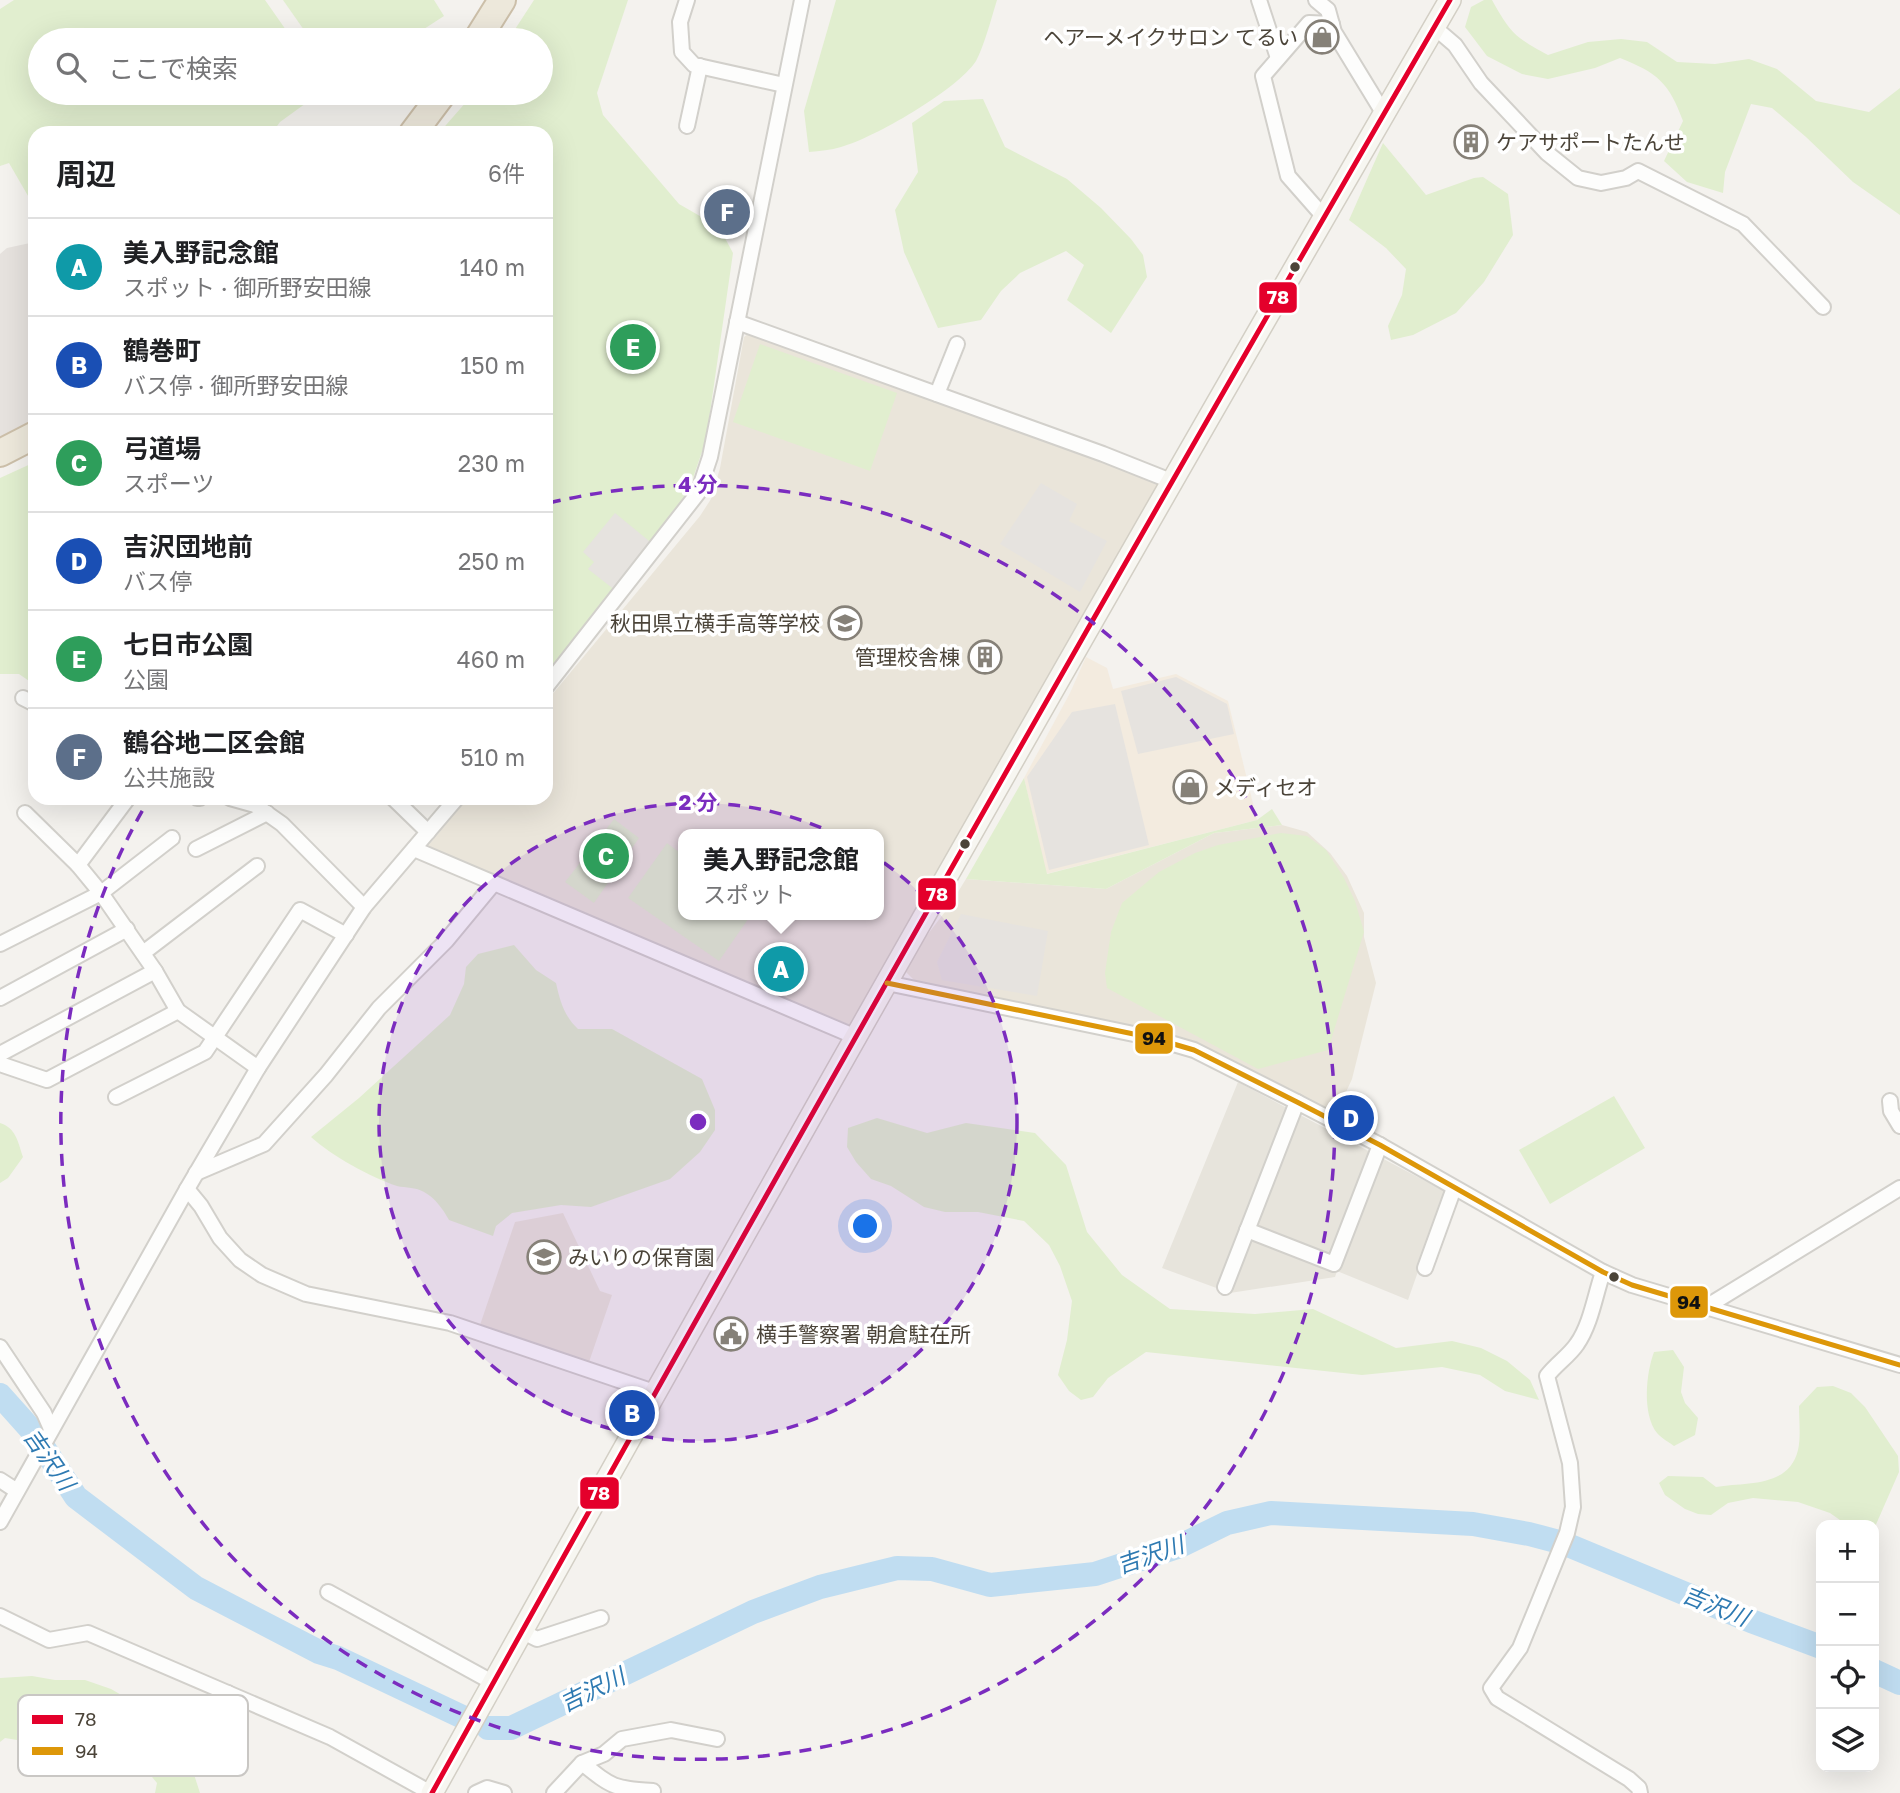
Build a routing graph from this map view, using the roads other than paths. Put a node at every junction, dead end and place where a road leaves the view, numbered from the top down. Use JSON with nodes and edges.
{"nodes":[{"id":1,"x":502,"y":0,"type":"edge"},
{"id":2,"x":687,"y":0,"type":"edge"},
{"id":3,"x":802,"y":0,"type":"edge"},
{"id":4,"x":1259,"y":0,"type":"edge"},
{"id":5,"x":1316,"y":0,"type":"edge"},
{"id":6,"x":1450,"y":0,"type":"edge"},
{"id":7,"x":1332,"y":24,"type":"junction"},
{"id":8,"x":1434,"y":27,"type":"junction"},
{"id":9,"x":484,"y":28,"type":"edge"},
{"id":10,"x":1278,"y":58,"type":"junction"},
{"id":11,"x":700,"y":66,"type":"junction"},
{"id":12,"x":784,"y":85,"type":"junction"},
{"id":13,"x":434,"y":105,"type":"edge"},
{"id":14,"x":1384,"y":114,"type":"junction"},
{"id":15,"x":418,"y":126,"type":"edge"},
{"id":16,"x":687,"y":126,"type":"dead end"},
{"id":17,"x":1324,"y":217,"type":"junction"},
{"id":18,"x":1823,"y":307,"type":"dead end"},
{"id":19,"x":737,"y":321,"type":"junction"},
{"id":20,"x":957,"y":344,"type":"dead end"},
{"id":21,"x":937,"y":394,"type":"junction"},
{"id":22,"x":28,"y":439,"type":"edge"},
{"id":23,"x":0,"y":453,"type":"edge"},
{"id":24,"x":1171,"y":481,"type":"junction"},
{"id":25,"x":553,"y":678,"type":"edge"},
{"id":26,"x":123,"y":805,"type":"edge"},
{"id":27,"x":255,"y":805,"type":"edge"},
{"id":28,"x":400,"y":805,"type":"edge"},
{"id":29,"x":451,"y":805,"type":"edge"},
{"id":30,"x":25,"y":813,"type":"dead end"},
{"id":31,"x":267,"y":813,"type":"junction"},
{"id":32,"x":428,"y":832,"type":"junction"},
{"id":33,"x":172,"y":838,"type":"dead end"},
{"id":34,"x":196,"y":849,"type":"dead end"},
{"id":35,"x":414,"y":849,"type":"junction"},
{"id":36,"x":78,"y":865,"type":"junction"},
{"id":37,"x":257,"y":866,"type":"dead end"},
{"id":38,"x":494,"y":883,"type":"junction"},
{"id":39,"x":101,"y":893,"type":"junction"},
{"id":40,"x":364,"y":907,"type":"junction"},
{"id":41,"x":127,"y":929,"type":"junction"},
{"id":42,"x":346,"y":935,"type":"junction"},
{"id":43,"x":0,"y":944,"type":"edge"},
{"id":44,"x":143,"y":953,"type":"junction"},
{"id":45,"x":155,"y":971,"type":"junction"},
{"id":46,"x":887,"y":983,"type":"junction"},
{"id":47,"x":0,"y":999,"type":"edge"},
{"id":48,"x":178,"y":1011,"type":"junction"},
{"id":49,"x":215,"y":1037,"type":"junction"},
{"id":50,"x":856,"y":1037,"type":"junction"},
{"id":51,"x":0,"y":1054,"type":"edge"},
{"id":52,"x":0,"y":1064,"type":"edge"},
{"id":53,"x":258,"y":1068,"type":"junction"},
{"id":54,"x":116,"y":1097,"type":"dead end"},
{"id":55,"x":1890,"y":1101,"type":"dead end"},
{"id":56,"x":1297,"y":1102,"type":"junction"},
{"id":57,"x":1900,"y":1126,"type":"edge"},
{"id":58,"x":1380,"y":1146,"type":"junction"},
{"id":59,"x":196,"y":1173,"type":"junction"},
{"id":60,"x":1454,"y":1188,"type":"junction"},
{"id":61,"x":1900,"y":1188,"type":"edge"},
{"id":62,"x":187,"y":1189,"type":"junction"},
{"id":63,"x":1247,"y":1230,"type":"junction"},
{"id":64,"x":1424,"y":1268,"type":"dead end"},
{"id":65,"x":1603,"y":1272,"type":"junction"},
{"id":66,"x":1225,"y":1287,"type":"dead end"},
{"id":67,"x":1706,"y":1307,"type":"junction"},
{"id":68,"x":0,"y":1346,"type":"edge"},
{"id":69,"x":1900,"y":1365,"type":"edge"},
{"id":70,"x":654,"y":1392,"type":"junction"},
{"id":71,"x":51,"y":1429,"type":"junction"},
{"id":72,"x":0,"y":1480,"type":"edge"},
{"id":73,"x":17,"y":1491,"type":"junction"},
{"id":74,"x":0,"y":1522,"type":"edge"},
{"id":75,"x":328,"y":1592,"type":"dead end"},
{"id":76,"x":0,"y":1616,"type":"edge"},
{"id":77,"x":601,"y":1618,"type":"dead end"},
{"id":78,"x":521,"y":1631,"type":"junction"},
{"id":79,"x":492,"y":1682,"type":"junction"},
{"id":80,"x":228,"y":1693,"type":"joint"},
{"id":81,"x":233,"y":1695,"type":"edge"},
{"id":82,"x":248,"y":1702,"type":"edge"},
{"id":83,"x":717,"y":1739,"type":"dead end"},
{"id":84,"x":582,"y":1763,"type":"junction"},
{"id":85,"x":653,"y":1791,"type":"edge"},
{"id":86,"x":431,"y":1793,"type":"edge"},
{"id":87,"x":477,"y":1793,"type":"edge"},
{"id":88,"x":504,"y":1793,"type":"edge"},
{"id":89,"x":554,"y":1793,"type":"edge"},
{"id":90,"x":1640,"y":1793,"type":"edge"}],
"edges":[{"from":1,"to":9,"type":"highway"},
{"from":2,"to":11,"type":"street"},
{"from":3,"to":12,"type":"street"},
{"from":4,"to":10,"type":"street"},
{"from":5,"to":7,"type":"street"},
{"from":6,"to":8,"type":"main road"},
{"from":7,"to":10,"type":"street"},
{"from":7,"to":14,"type":"street"},
{"from":8,"to":14,"type":"main road"},
{"from":8,"to":18,"type":"street"},
{"from":10,"to":17,"type":"street"},
{"from":11,"to":12,"type":"street"},
{"from":11,"to":16,"type":"street"},
{"from":12,"to":19,"type":"street"},
{"from":13,"to":15,"type":"highway"},
{"from":14,"to":17,"type":"main road"},
{"from":17,"to":24,"type":"main road"},
{"from":19,"to":21,"type":"street"},
{"from":19,"to":25,"type":"street"},
{"from":20,"to":21,"type":"street"},
{"from":21,"to":24,"type":"street"},
{"from":22,"to":23,"type":"highway"},
{"from":24,"to":46,"type":"main road"},
{"from":26,"to":36,"type":"street"},
{"from":27,"to":31,"type":"street"},
{"from":28,"to":32,"type":"street"},
{"from":29,"to":32,"type":"street"},
{"from":30,"to":36,"type":"street"},
{"from":31,"to":34,"type":"street"},
{"from":31,"to":40,"type":"street"},
{"from":32,"to":35,"type":"street"},
{"from":33,"to":39,"type":"street"},
{"from":35,"to":38,"type":"street"},
{"from":35,"to":40,"type":"street"},
{"from":36,"to":39,"type":"street"},
{"from":37,"to":44,"type":"street"},
{"from":38,"to":50,"type":"street"},
{"from":38,"to":59,"type":"street"},
{"from":39,"to":41,"type":"street"},
{"from":39,"to":43,"type":"street"},
{"from":40,"to":42,"type":"street"},
{"from":41,"to":44,"type":"street"},
{"from":41,"to":47,"type":"street"},
{"from":42,"to":49,"type":"street"},
{"from":42,"to":53,"type":"street"},
{"from":44,"to":45,"type":"street"},
{"from":45,"to":48,"type":"street"},
{"from":45,"to":51,"type":"street"},
{"from":46,"to":50,"type":"main road"},
{"from":46,"to":56,"type":"street"},
{"from":48,"to":49,"type":"street"},
{"from":48,"to":52,"type":"street"},
{"from":49,"to":53,"type":"street"},
{"from":49,"to":54,"type":"street"},
{"from":50,"to":70,"type":"main road"},
{"from":53,"to":59,"type":"street"},
{"from":55,"to":57,"type":"street"},
{"from":56,"to":58,"type":"street"},
{"from":56,"to":63,"type":"street"},
{"from":58,"to":60,"type":"street"},
{"from":58,"to":63,"type":"street"},
{"from":59,"to":62,"type":"street"},
{"from":60,"to":64,"type":"street"},
{"from":60,"to":65,"type":"street"},
{"from":61,"to":67,"type":"street"},
{"from":62,"to":70,"type":"street"},
{"from":62,"to":71,"type":"street"},
{"from":63,"to":66,"type":"street"},
{"from":65,"to":67,"type":"street"},
{"from":65,"to":90,"type":"street"},
{"from":67,"to":69,"type":"street"},
{"from":68,"to":71,"type":"street"},
{"from":70,"to":78,"type":"main road"},
{"from":71,"to":73,"type":"street"},
{"from":72,"to":73,"type":"street"},
{"from":73,"to":74,"type":"street"},
{"from":75,"to":79,"type":"street"},
{"from":76,"to":80,"type":"street"},
{"from":77,"to":78,"type":"street"},
{"from":78,"to":79,"type":"main road"},
{"from":79,"to":86,"type":"main road"},
{"from":80,"to":81,"type":"street"},
{"from":82,"to":86,"type":"street"},
{"from":83,"to":84,"type":"street"},
{"from":84,"to":85,"type":"street"},
{"from":84,"to":89,"type":"street"},
{"from":87,"to":88,"type":"street"}]}
